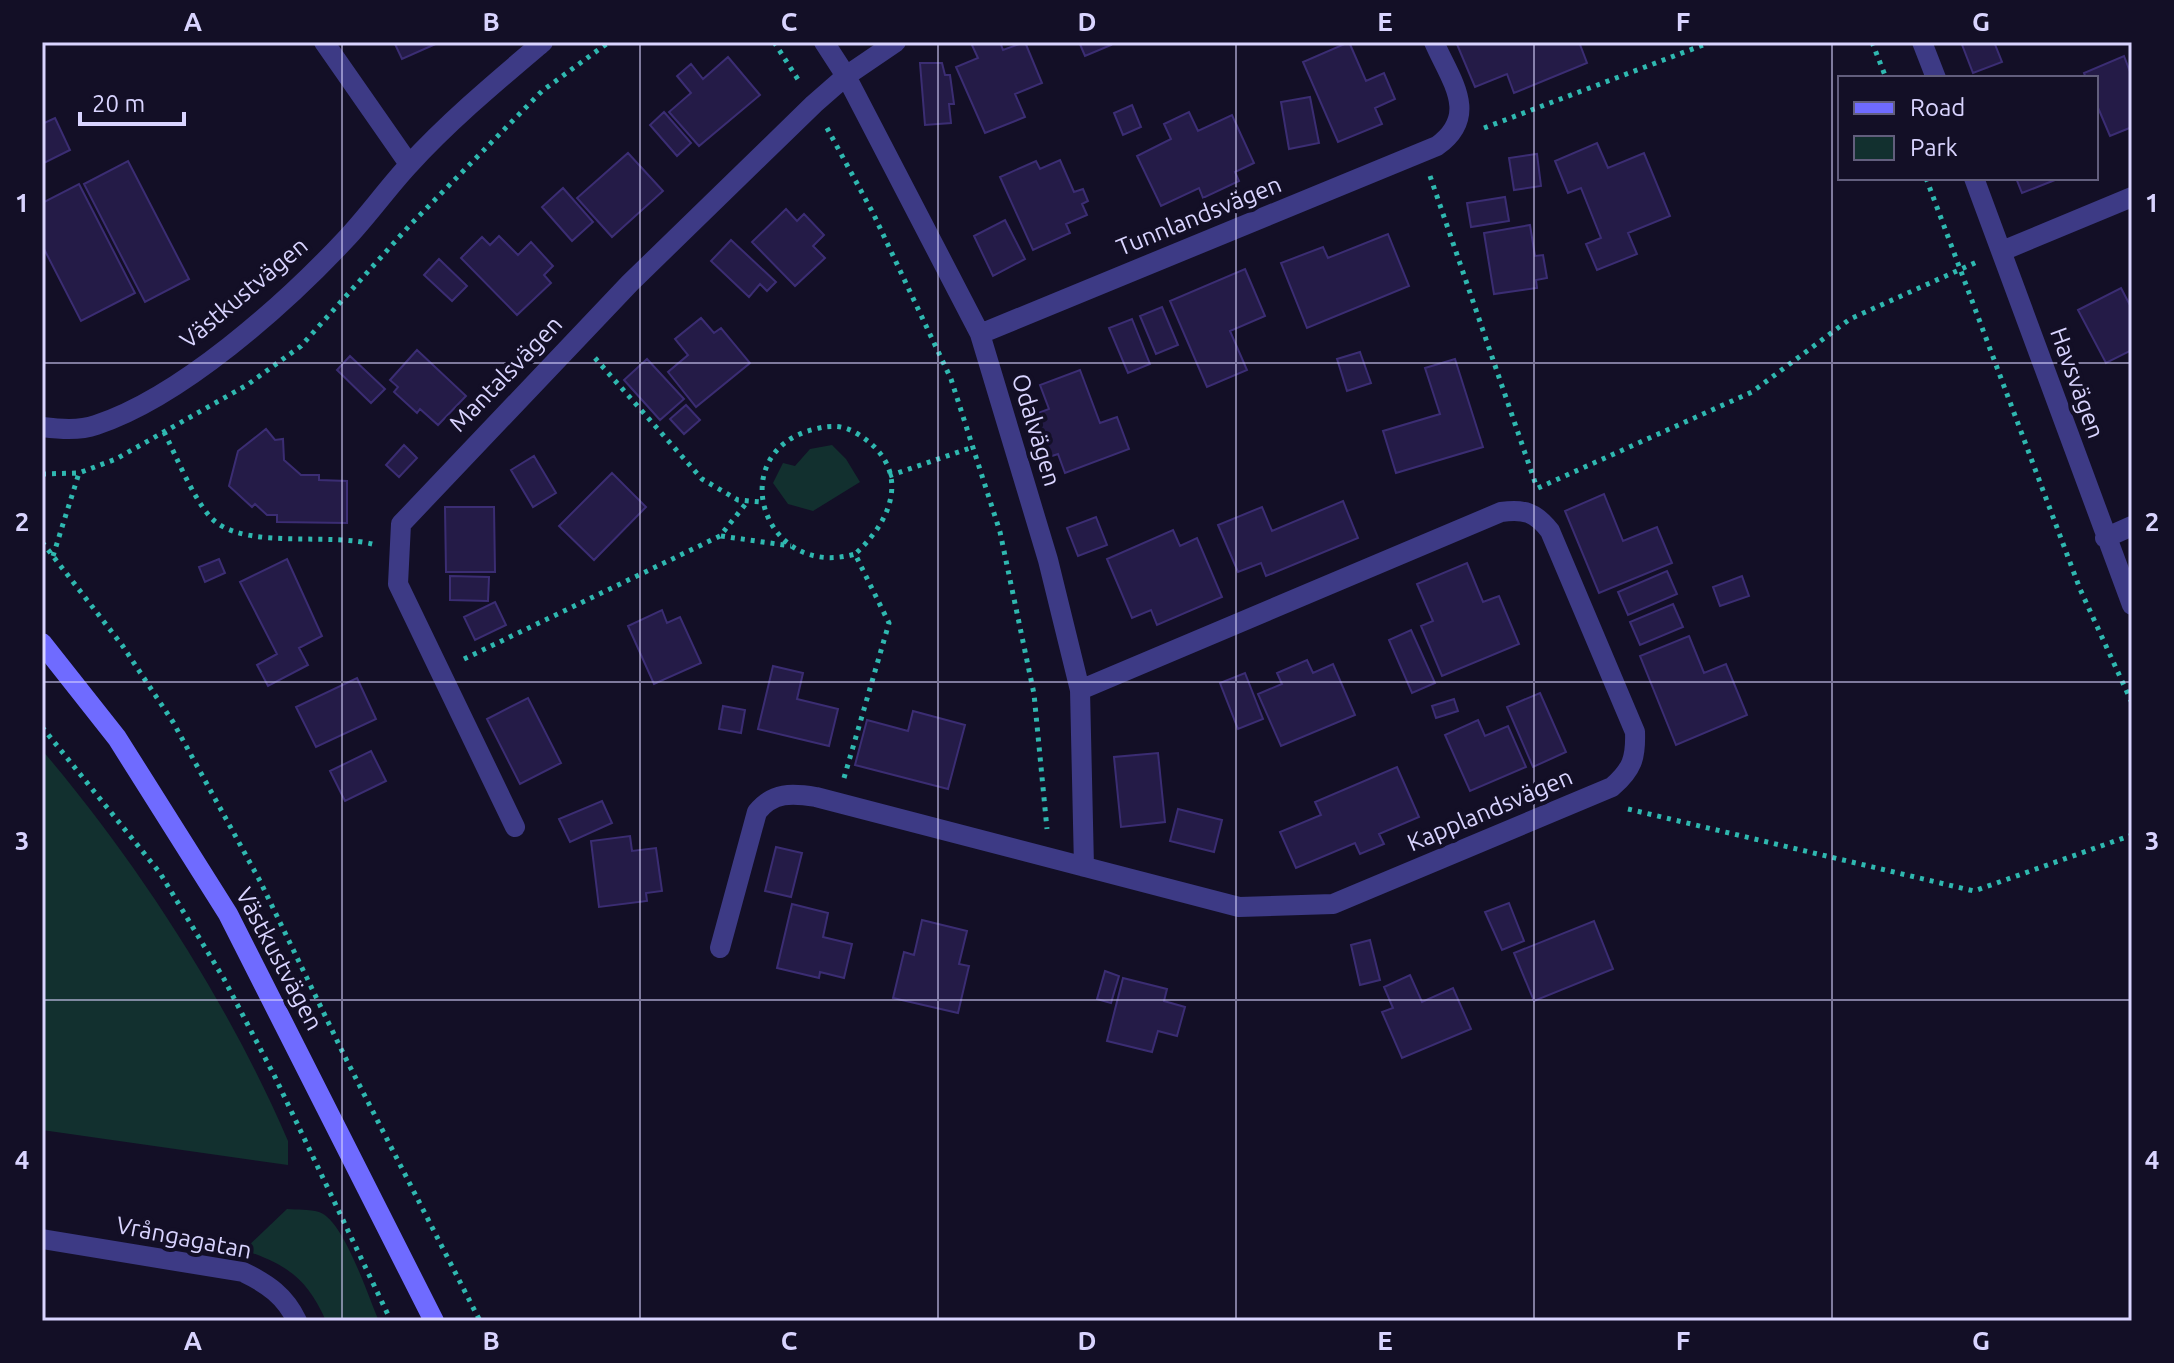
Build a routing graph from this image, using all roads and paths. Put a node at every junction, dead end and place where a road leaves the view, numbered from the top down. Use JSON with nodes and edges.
{"nodes":[{"id":1,"x":324,"y":42,"type":"edge"},
{"id":2,"x":543,"y":42,"type":"edge"},
{"id":3,"x":774,"y":42,"type":"edge"},
{"id":4,"x":824,"y":42,"type":"edge"},
{"id":5,"x":896,"y":42,"type":"edge"},
{"id":6,"x":1434,"y":42,"type":"edge"},
{"id":7,"x":1711,"y":42,"type":"edge"},
{"id":8,"x":1872,"y":42,"type":"edge"},
{"id":9,"x":1922,"y":42,"type":"edge"},
{"id":10,"x":846,"y":76,"type":"junction"},
{"id":11,"x":1885,"y":76,"type":"edge"},
{"id":12,"x":1935,"y":76,"type":"edge"},
{"id":13,"x":814,"y":104,"type":"junction"},
{"id":14,"x":1480,"y":129,"type":"dead end"},
{"id":15,"x":1429,"y":149,"type":"junction"},
{"id":16,"x":409,"y":164,"type":"junction"},
{"id":17,"x":1927,"y":180,"type":"edge"},
{"id":18,"x":1975,"y":180,"type":"edge"},
{"id":19,"x":2132,"y":197,"type":"edge"},
{"id":20,"x":2002,"y":251,"type":"junction"},
{"id":21,"x":1963,"y":268,"type":"junction"},
{"id":22,"x":980,"y":334,"type":"junction"},
{"id":23,"x":577,"y":338,"type":"junction"},
{"id":24,"x":42,"y":427,"type":"edge"},
{"id":25,"x":164,"y":432,"type":"dead end"},
{"id":26,"x":973,"y":447,"type":"junction"},
{"id":27,"x":79,"y":473,"type":"dead end"},
{"id":28,"x":889,"y":476,"type":"junction"},
{"id":29,"x":1537,"y":489,"type":"junction"},
{"id":30,"x":748,"y":501,"type":"junction"},
{"id":31,"x":761,"y":502,"type":"junction"},
{"id":32,"x":1531,"y":513,"type":"junction"},
{"id":33,"x":2132,"y":526,"type":"edge"},
{"id":34,"x":720,"y":536,"type":"junction"},
{"id":35,"x":2105,"y":538,"type":"junction"},
{"id":36,"x":42,"y":542,"type":"edge"},
{"id":37,"x":792,"y":546,"type":"junction"},
{"id":38,"x":397,"y":551,"type":"junction"},
{"id":39,"x":855,"y":554,"type":"junction"},
{"id":40,"x":53,"y":556,"type":"junction"},
{"id":41,"x":2132,"y":605,"type":"edge"},
{"id":42,"x":42,"y":643,"type":"edge"},
{"id":43,"x":441,"y":670,"type":"junction"},
{"id":44,"x":1080,"y":690,"type":"junction"},
{"id":45,"x":2132,"y":703,"type":"edge"},
{"id":46,"x":42,"y":727,"type":"edge"},
{"id":47,"x":1597,"y":794,"type":"junction"},
{"id":48,"x":837,"y":802,"type":"junction"},
{"id":49,"x":515,"y":827,"type":"dead end"},
{"id":50,"x":2132,"y":835,"type":"edge"},
{"id":51,"x":1050,"y":858,"type":"junction"},
{"id":52,"x":1084,"y":867,"type":"junction"},
{"id":53,"x":720,"y":948,"type":"dead end"},
{"id":54,"x":42,"y":1239,"type":"edge"},
{"id":55,"x":297,"y":1321,"type":"edge"},
{"id":56,"x":391,"y":1321,"type":"edge"},
{"id":57,"x":434,"y":1321,"type":"edge"},
{"id":58,"x":480,"y":1321,"type":"edge"}],
"edges":[{"from":1,"to":16,"type":"street"},
{"from":2,"to":16,"type":"street","name":"Västkustvägen"},
{"from":3,"to":13,"type":"path"},
{"from":4,"to":10,"type":"street","name":"Odalvägen"},
{"from":5,"to":10,"type":"street","name":"Mantalsvägen"},
{"from":6,"to":15,"type":"street"},
{"from":7,"to":14,"type":"path"},
{"from":8,"to":11,"type":"path"},
{"from":9,"to":12,"type":"street"},
{"from":10,"to":13,"type":"street","name":"Mantalsvägen"},
{"from":10,"to":22,"type":"street","name":"Odalvägen"},
{"from":13,"to":23,"type":"street","name":"Mantalsvägen"},
{"from":13,"to":26,"type":"path"},
{"from":15,"to":22,"type":"street","name":"Tunnlandsvägen"},
{"from":15,"to":29,"type":"path"},
{"from":16,"to":24,"type":"street","name":"Västkustvägen"},
{"from":17,"to":21,"type":"path"},
{"from":18,"to":20,"type":"street","name":"Havsvägen"},
{"from":19,"to":20,"type":"street"},
{"from":20,"to":21,"type":"path"},
{"from":20,"to":35,"type":"street","name":"Havsvägen"},
{"from":21,"to":29,"type":"path"},
{"from":21,"to":45,"type":"path"},
{"from":22,"to":44,"type":"street","name":"Odalvägen"},
{"from":23,"to":30,"type":"path"},
{"from":23,"to":38,"type":"street","name":"Mantalsvägen"},
{"from":25,"to":38,"type":"path"},
{"from":26,"to":28,"type":"path"},
{"from":26,"to":51,"type":"path"},
{"from":27,"to":40,"type":"path"},
{"from":28,"to":31,"type":"path"},
{"from":28,"to":39,"type":"path"},
{"from":29,"to":32,"type":"path"},
{"from":30,"to":31,"type":"path"},
{"from":30,"to":34,"type":"path"},
{"from":31,"to":37,"type":"path"},
{"from":32,"to":44,"type":"street"},
{"from":32,"to":47,"type":"street","name":"Kapplandsvägen"},
{"from":33,"to":35,"type":"street"},
{"from":34,"to":37,"type":"path"},
{"from":34,"to":43,"type":"path"},
{"from":35,"to":41,"type":"street","name":"Havsvägen"},
{"from":36,"to":40,"type":"path"},
{"from":37,"to":39,"type":"path"},
{"from":38,"to":43,"type":"street","name":"Mantalsvägen"},
{"from":39,"to":48,"type":"path"},
{"from":40,"to":58,"type":"path"},
{"from":42,"to":57,"type":"street","name":"Västkustvägen"},
{"from":43,"to":49,"type":"street","name":"Mantalsvägen"},
{"from":44,"to":52,"type":"street","name":"Odalvägen"},
{"from":46,"to":56,"type":"path"},
{"from":47,"to":50,"type":"path"},
{"from":47,"to":52,"type":"street","name":"Kapplandsvägen"},
{"from":48,"to":51,"type":"street","name":"Kapplandsvägen"},
{"from":48,"to":53,"type":"street","name":"Kapplandsvägen"},
{"from":51,"to":52,"type":"street","name":"Kapplandsvägen"},
{"from":54,"to":55,"type":"street","name":"Vrångagatan"}]}
